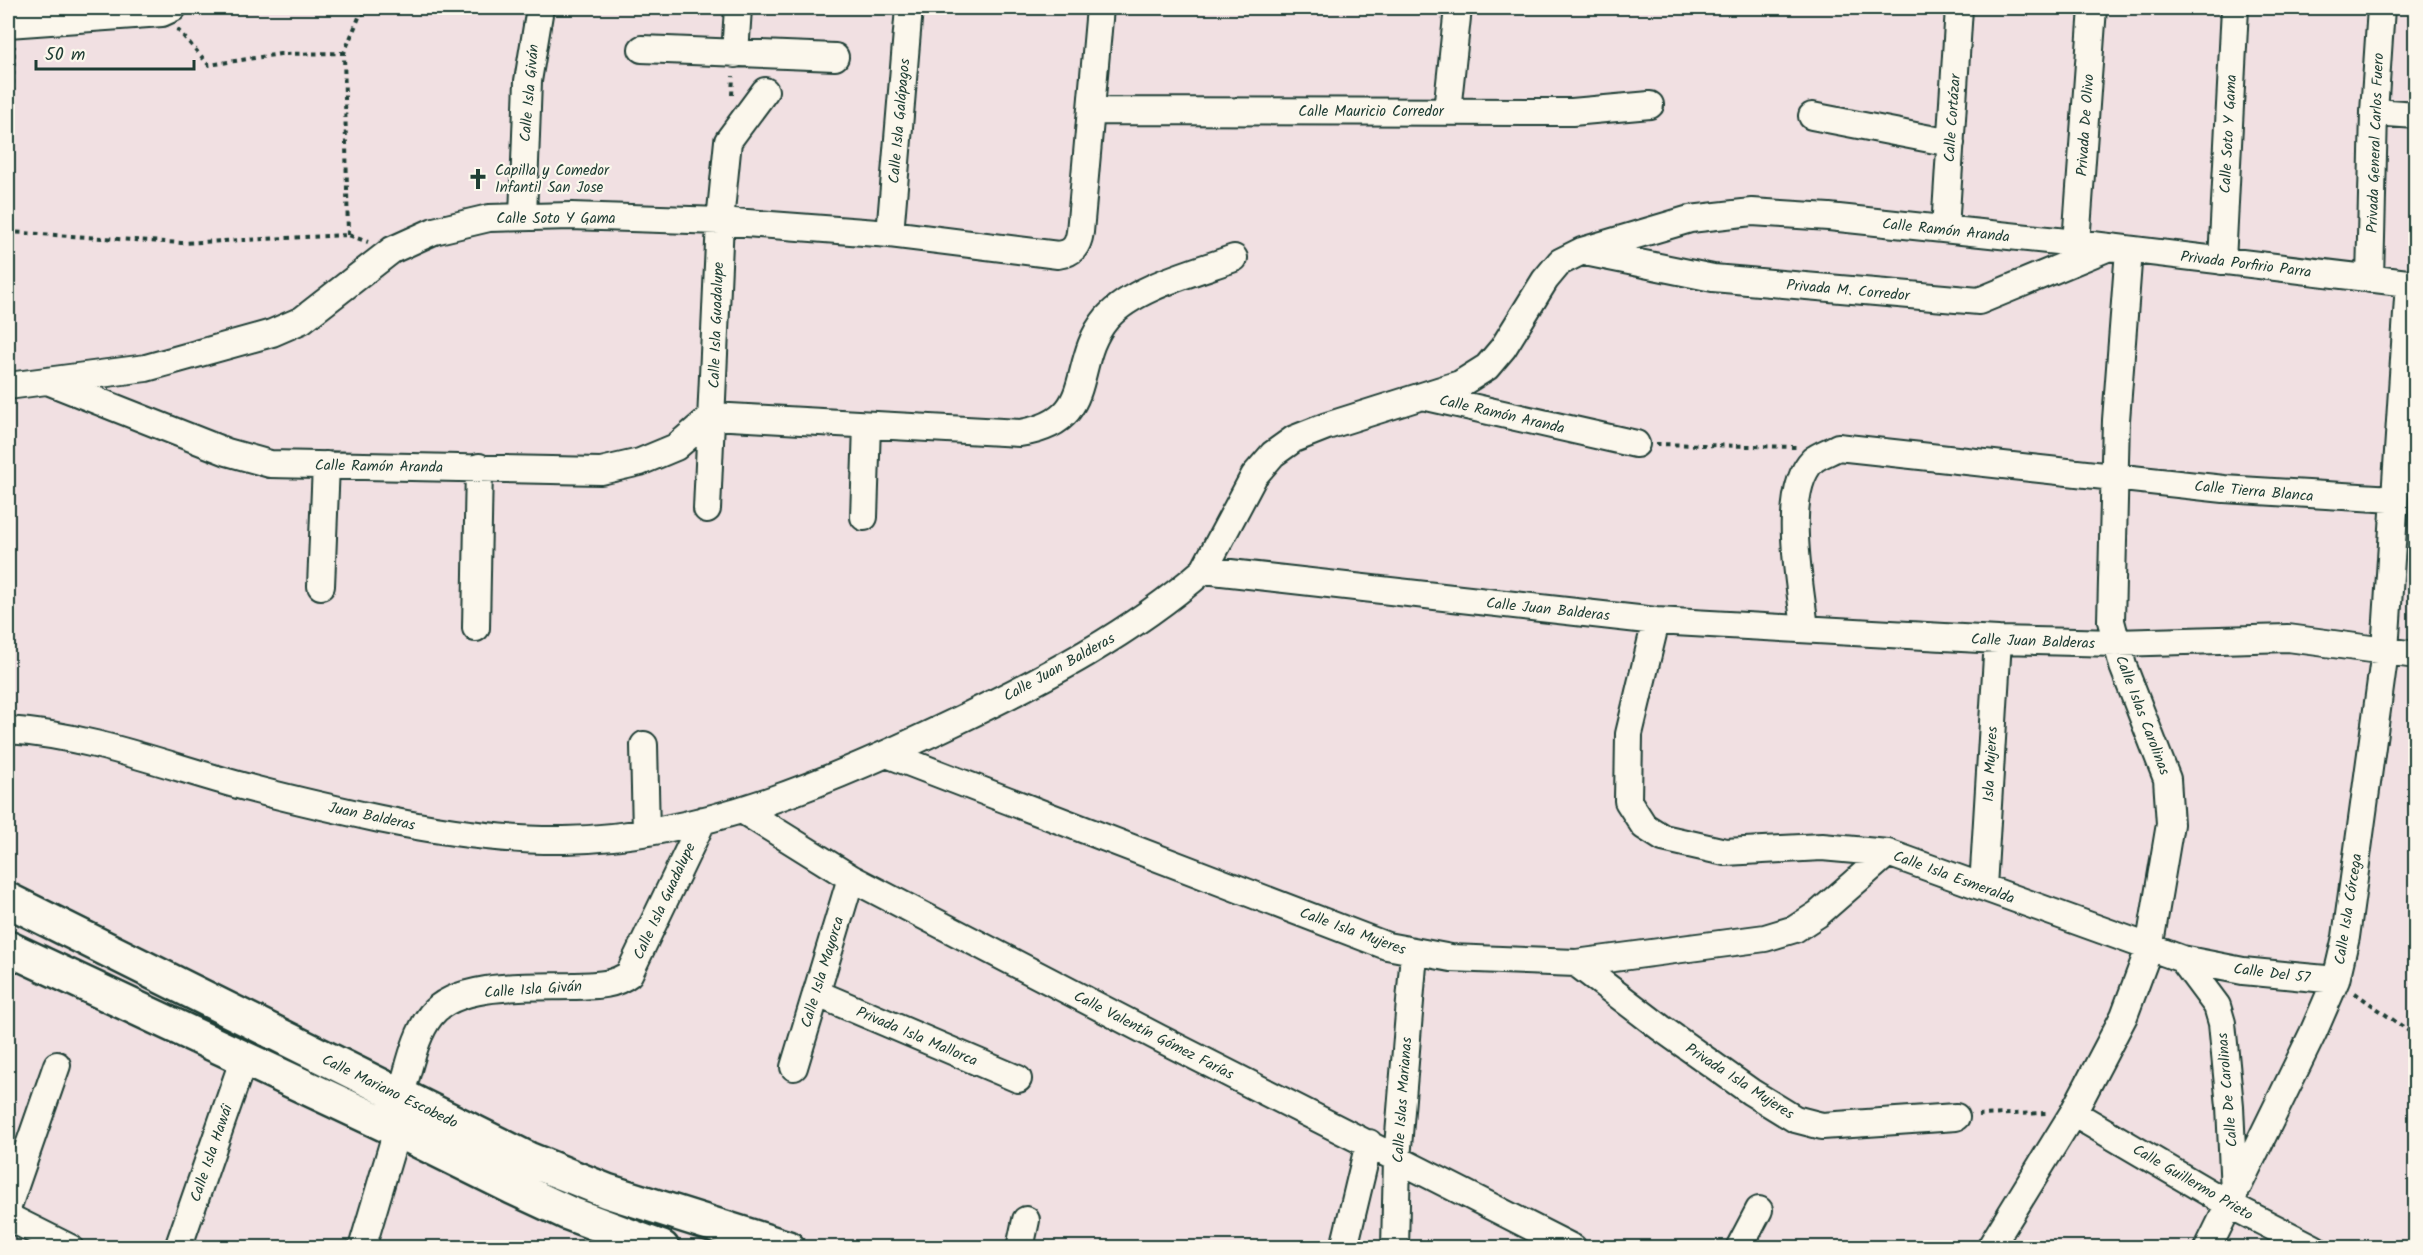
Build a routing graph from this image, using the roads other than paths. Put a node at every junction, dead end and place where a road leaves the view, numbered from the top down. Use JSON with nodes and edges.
{"nodes":[{"id":1,"x":540,"y":8,"type":"edge"},
{"id":2,"x":738,"y":8,"type":"edge"},
{"id":3,"x":909,"y":8,"type":"edge"},
{"id":4,"x":1101,"y":8,"type":"edge"},
{"id":5,"x":1458,"y":8,"type":"edge"},
{"id":6,"x":1959,"y":8,"type":"edge"},
{"id":7,"x":2093,"y":8,"type":"edge"},
{"id":8,"x":2235,"y":8,"type":"edge"},
{"id":9,"x":2381,"y":8,"type":"edge"},
{"id":10,"x":168,"y":10,"type":"edge"},
{"id":11,"x":13,"y":15,"type":"edge"},
{"id":12,"x":642,"y":49,"type":"dead end"},
{"id":13,"x":735,"y":54,"type":"junction"},
{"id":14,"x":835,"y":57,"type":"dead end"},
{"id":15,"x":765,"y":92,"type":"dead end"},
{"id":16,"x":1650,"y":105,"type":"dead end"},
{"id":17,"x":1091,"y":111,"type":"junction"},
{"id":18,"x":1447,"y":111,"type":"junction"},
{"id":19,"x":2374,"y":112,"type":"junction"},
{"id":20,"x":2415,"y":115,"type":"edge"},
{"id":21,"x":1812,"y":116,"type":"dead end"},
{"id":22,"x":1951,"y":143,"type":"junction"},
{"id":23,"x":523,"y":216,"type":"junction"},
{"id":24,"x":720,"y":221,"type":"junction"},
{"id":25,"x":1945,"y":228,"type":"junction"},
{"id":26,"x":890,"y":234,"type":"junction"},
{"id":27,"x":2076,"y":243,"type":"junction"},
{"id":28,"x":2118,"y":249,"type":"junction"},
{"id":29,"x":1581,"y":251,"type":"junction"},
{"id":30,"x":1234,"y":258,"type":"dead end"},
{"id":31,"x":2222,"y":261,"type":"junction"},
{"id":32,"x":2370,"y":279,"type":"junction"},
{"id":33,"x":2412,"y":284,"type":"edge"},
{"id":34,"x":45,"y":380,"type":"junction"},
{"id":35,"x":8,"y":386,"type":"edge"},
{"id":36,"x":1427,"y":397,"type":"junction"},
{"id":37,"x":712,"y":416,"type":"junction"},
{"id":38,"x":867,"y":425,"type":"junction"},
{"id":39,"x":1636,"y":444,"type":"road end"},
{"id":40,"x":2406,"y":445,"type":"edge"},
{"id":41,"x":326,"y":465,"type":"junction"},
{"id":42,"x":479,"y":467,"type":"junction"},
{"id":43,"x":2114,"y":477,"type":"junction"},
{"id":44,"x":2394,"y":499,"type":"junction"},
{"id":45,"x":707,"y":509,"type":"dead end"},
{"id":46,"x":864,"y":517,"type":"dead end"},
{"id":47,"x":1203,"y":570,"type":"junction"},
{"id":48,"x":321,"y":586,"type":"dead end"},
{"id":49,"x":1656,"y":621,"type":"junction"},
{"id":50,"x":476,"y":628,"type":"dead end"},
{"id":51,"x":1805,"y":629,"type":"junction"},
{"id":52,"x":1998,"y":640,"type":"junction"},
{"id":53,"x":2116,"y":643,"type":"junction"},
{"id":54,"x":2385,"y":651,"type":"junction"},
{"id":55,"x":2415,"y":655,"type":"edge"},
{"id":56,"x":8,"y":730,"type":"edge"},
{"id":57,"x":644,"y":745,"type":"dead end"},
{"id":58,"x":887,"y":754,"type":"junction"},
{"id":59,"x":742,"y":810,"type":"junction"},
{"id":60,"x":703,"y":820,"type":"junction"},
{"id":61,"x":646,"y":831,"type":"junction"},
{"id":62,"x":1888,"y":854,"type":"junction"},
{"id":63,"x":851,"y":878,"type":"junction"},
{"id":64,"x":1983,"y":887,"type":"junction"},
{"id":65,"x":8,"y":900,"type":"edge"},
{"id":66,"x":8,"y":948,"type":"edge"},
{"id":67,"x":2149,"y":949,"type":"junction"},
{"id":68,"x":1414,"y":953,"type":"junction"},
{"id":69,"x":2182,"y":959,"type":"junction"},
{"id":70,"x":1576,"y":963,"type":"junction"},
{"id":71,"x":2243,"y":971,"type":"junction"},
{"id":72,"x":621,"y":980,"type":"joint"},
{"id":73,"x":2336,"y":980,"type":"junction"},
{"id":74,"x":816,"y":993,"type":"junction"},
{"id":75,"x":2217,"y":1006,"type":"junction"},
{"id":76,"x":244,"y":1058,"type":"junction"},
{"id":77,"x":57,"y":1065,"type":"dead end"},
{"id":78,"x":794,"y":1067,"type":"dead end"},
{"id":79,"x":1018,"y":1079,"type":"dead end"},
{"id":80,"x":400,"y":1096,"type":"junction"},
{"id":81,"x":2073,"y":1113,"type":"junction"},
{"id":82,"x":1956,"y":1117,"type":"road end"},
{"id":83,"x":397,"y":1130,"type":"junction"},
{"id":84,"x":1369,"y":1143,"type":"junction"},
{"id":85,"x":1397,"y":1159,"type":"junction"},
{"id":86,"x":2232,"y":1201,"type":"junction"},
{"id":87,"x":8,"y":1206,"type":"edge"},
{"id":88,"x":1759,"y":1210,"type":"dead end"},
{"id":89,"x":8,"y":1217,"type":"edge"},
{"id":90,"x":1026,"y":1220,"type":"dead end"},
{"id":91,"x":1557,"y":1244,"type":"edge"},
{"id":92,"x":70,"y":1248,"type":"edge"},
{"id":93,"x":178,"y":1248,"type":"edge"},
{"id":94,"x":362,"y":1248,"type":"edge"},
{"id":95,"x":662,"y":1248,"type":"edge"},
{"id":96,"x":788,"y":1248,"type":"edge"},
{"id":97,"x":1020,"y":1248,"type":"edge"},
{"id":98,"x":1344,"y":1248,"type":"edge"},
{"id":99,"x":1395,"y":1248,"type":"edge"},
{"id":100,"x":1739,"y":1248,"type":"edge"},
{"id":101,"x":1990,"y":1248,"type":"edge"},
{"id":102,"x":2208,"y":1248,"type":"edge"},
{"id":103,"x":2314,"y":1248,"type":"edge"}],
"edges":[{"from":1,"to":23,"type":"street","name":"Calle Isla Giván"},
{"from":2,"to":13,"type":"street"},
{"from":3,"to":26,"type":"street","name":"Calle Isla Galápagos"},
{"from":4,"to":17,"type":"street"},
{"from":5,"to":18,"type":"street"},
{"from":6,"to":22,"type":"street","name":"Calle Cortázar"},
{"from":7,"to":27,"type":"street","name":"Privada De Olivo"},
{"from":8,"to":31,"type":"street","name":"Calle Soto Y Gama"},
{"from":9,"to":19,"type":"street","name":"Privada General Carlos Fuero"},
{"from":10,"to":11,"type":"street"},
{"from":12,"to":13,"type":"street"},
{"from":13,"to":14,"type":"street"},
{"from":15,"to":24,"type":"street","name":"Calle Isla Guadalupe"},
{"from":16,"to":18,"type":"street","name":"Calle Mauricio Corredor"},
{"from":17,"to":18,"type":"street","name":"Calle Mauricio Corredor"},
{"from":17,"to":26,"type":"street","name":"Calle Soto Y Gama"},
{"from":19,"to":20,"type":"street"},
{"from":19,"to":32,"type":"street","name":"Privada General Carlos Fuero"},
{"from":21,"to":22,"type":"street"},
{"from":22,"to":25,"type":"street","name":"Calle Cortázar"},
{"from":23,"to":24,"type":"street","name":"Calle Soto Y Gama"},
{"from":23,"to":34,"type":"street","name":"Calle Soto Y Gama"},
{"from":24,"to":26,"type":"street","name":"Calle Soto Y Gama"},
{"from":24,"to":37,"type":"street","name":"Calle Isla Guadalupe"},
{"from":25,"to":27,"type":"street","name":"Calle Ramón Aranda"},
{"from":25,"to":29,"type":"street","name":"Calle Ramón Aranda"},
{"from":27,"to":28,"type":"street","name":"Privada Porfirio Parra"},
{"from":28,"to":29,"type":"street","name":"Privada M. Corredor"},
{"from":28,"to":31,"type":"street","name":"Privada Porfirio Parra"},
{"from":28,"to":43,"type":"street","name":"Calle Islas Carolinas"},
{"from":29,"to":36,"type":"street","name":"Calle Ramón Aranda"},
{"from":30,"to":38,"type":"street"},
{"from":31,"to":32,"type":"street","name":"Privada Porfirio Parra"},
{"from":32,"to":33,"type":"street","name":"Privada Porfirio Parra"},
{"from":33,"to":40,"type":"street"},
{"from":34,"to":35,"type":"street","name":"Calle Soto Y Gama"},
{"from":34,"to":41,"type":"street","name":"Calle Ramón Aranda"},
{"from":36,"to":39,"type":"street","name":"Calle Ramón Aranda"},
{"from":36,"to":47,"type":"street"},
{"from":37,"to":38,"type":"street"},
{"from":37,"to":42,"type":"street","name":"Calle Ramón Aranda"},
{"from":37,"to":45,"type":"street","name":"Calle Isla Guadalupe"},
{"from":38,"to":46,"type":"street"},
{"from":40,"to":44,"type":"street"},
{"from":41,"to":42,"type":"street","name":"Calle Ramón Aranda"},
{"from":41,"to":48,"type":"street"},
{"from":42,"to":50,"type":"street"},
{"from":43,"to":44,"type":"street","name":"Calle Tierra Blanca"},
{"from":43,"to":51,"type":"street"},
{"from":43,"to":53,"type":"street","name":"Calle Islas Carolinas"},
{"from":44,"to":54,"type":"street"},
{"from":47,"to":49,"type":"street","name":"Calle Juan Balderas"},
{"from":47,"to":58,"type":"street","name":"Calle Juan Balderas"},
{"from":49,"to":51,"type":"street","name":"Calle Juan Balderas"},
{"from":49,"to":62,"type":"street","name":"Calle Isla Esmeralda"},
{"from":51,"to":52,"type":"street","name":"Calle Juan Balderas"},
{"from":52,"to":53,"type":"street","name":"Calle Juan Balderas"},
{"from":52,"to":64,"type":"street","name":"Isla Mujeres"},
{"from":53,"to":54,"type":"street","name":"Calle Juan Balderas"},
{"from":53,"to":67,"type":"street","name":"Calle Islas Carolinas"},
{"from":54,"to":55,"type":"street","name":"Calle Juan Balderas"},
{"from":54,"to":73,"type":"street","name":"Calle Isla Córcega"},
{"from":56,"to":61,"type":"street","name":"Juan Balderas"},
{"from":57,"to":61,"type":"street"},
{"from":58,"to":59,"type":"street","name":"Calle Juan Balderas"},
{"from":58,"to":68,"type":"street","name":"Calle Isla Mujeres"},
{"from":59,"to":60,"type":"street","name":"Juan Balderas"},
{"from":59,"to":63,"type":"street","name":"Calle Valentín Gómez Farías"},
{"from":60,"to":61,"type":"street","name":"Juan Balderas"},
{"from":60,"to":72,"type":"street","name":"Calle Isla Guadalupe"},
{"from":62,"to":64,"type":"street","name":"Calle Isla Esmeralda"},
{"from":62,"to":70,"type":"street","name":"Calle Isla Mujeres"},
{"from":63,"to":74,"type":"street","name":"Calle Isla Mayorca"},
{"from":63,"to":84,"type":"street","name":"Calle Valentín Gómez Farías"},
{"from":64,"to":67,"type":"street","name":"Calle Isla Esmeralda"},
{"from":65,"to":80,"type":"main road","name":"Calle Mariano Escobedo"},
{"from":66,"to":76,"type":"main road"},
{"from":67,"to":69,"type":"street","name":"Calle Del 57"},
{"from":67,"to":81,"type":"street","name":"Calle Islas Carolinas"},
{"from":68,"to":70,"type":"street","name":"Calle Isla Mujeres"},
{"from":68,"to":85,"type":"street","name":"Calle Islas Marianas"},
{"from":69,"to":71,"type":"street","name":"Calle Del 57"},
{"from":69,"to":75,"type":"street","name":"Calle De Carolinas"},
{"from":70,"to":82,"type":"street","name":"Privada Isla Mujeres"},
{"from":71,"to":73,"type":"street","name":"Calle Del 57"},
{"from":71,"to":75,"type":"street"},
{"from":72,"to":80,"type":"street","name":"Calle Isla Giván"},
{"from":73,"to":86,"type":"street","name":"Calle Isla Córcega"},
{"from":74,"to":78,"type":"street","name":"Calle Isla Mayorca"},
{"from":74,"to":79,"type":"street","name":"Privada Isla Mallorca"},
{"from":75,"to":86,"type":"street","name":"Calle De Carolinas"},
{"from":76,"to":83,"type":"main road"},
{"from":76,"to":93,"type":"street","name":"Calle Isla Hawái"},
{"from":77,"to":87,"type":"street"},
{"from":80,"to":96,"type":"main road","name":"Calle Mariano Escobedo"},
{"from":81,"to":86,"type":"street","name":"Calle Guillermo Prieto"},
{"from":81,"to":101,"type":"street","name":"Calle Islas Carolinas"},
{"from":83,"to":94,"type":"street"},
{"from":83,"to":95,"type":"main road"},
{"from":84,"to":85,"type":"street","name":"Calle Valentín Gómez Farías"},
{"from":84,"to":98,"type":"street"},
{"from":85,"to":91,"type":"street","name":"Calle Valentín Gómez Farías"},
{"from":85,"to":99,"type":"street","name":"Calle Islas Marianas"},
{"from":86,"to":102,"type":"street","name":"Calle Isla Córcega"},
{"from":86,"to":103,"type":"street","name":"Calle Guillermo Prieto"},
{"from":88,"to":100,"type":"street"},
{"from":89,"to":92,"type":"street"},
{"from":90,"to":97,"type":"street"}]}
